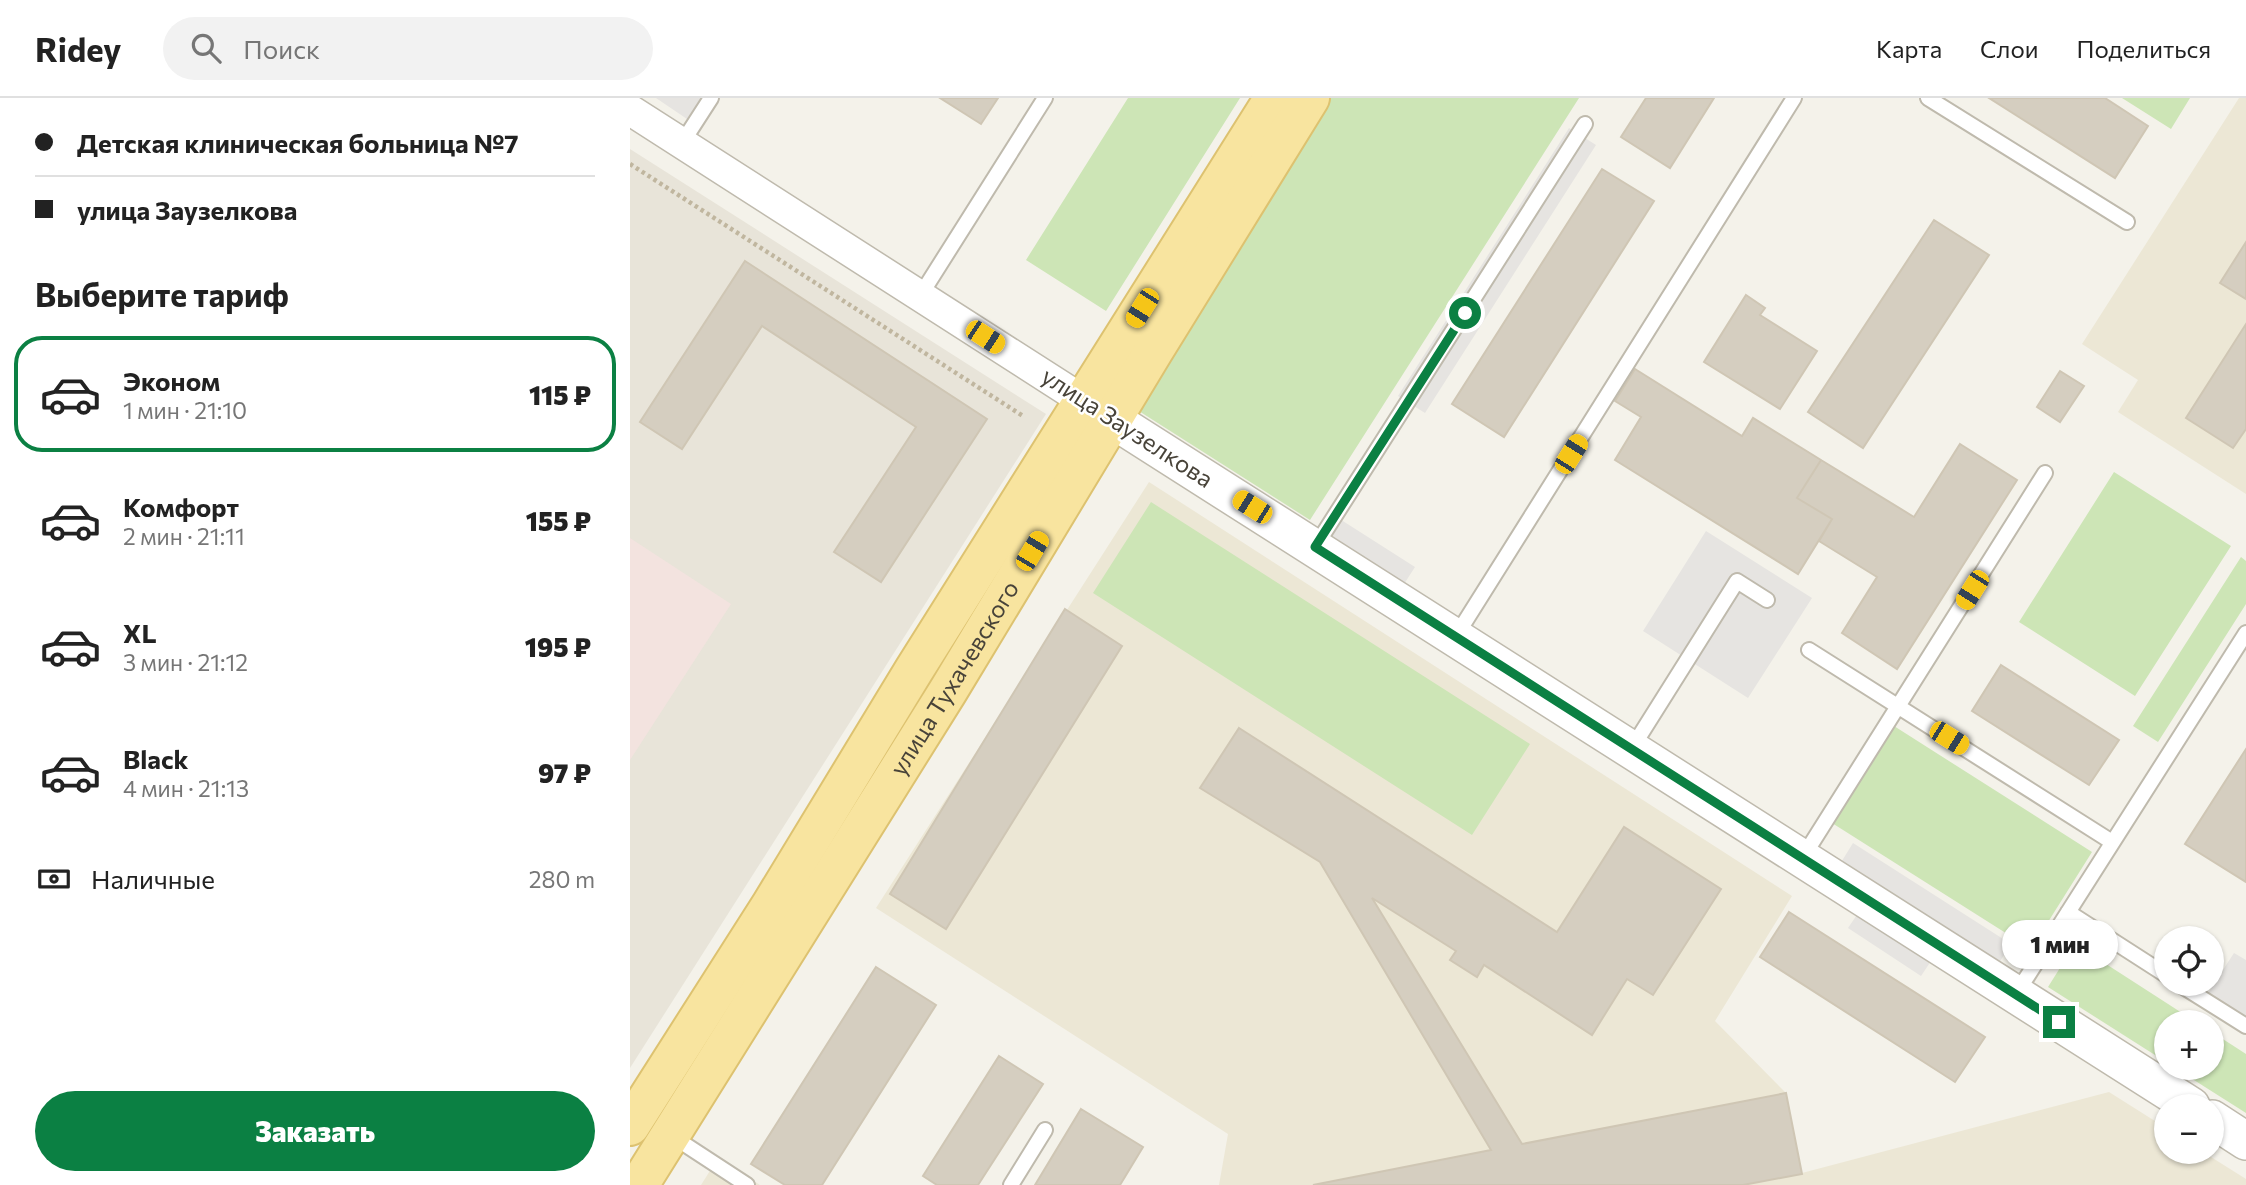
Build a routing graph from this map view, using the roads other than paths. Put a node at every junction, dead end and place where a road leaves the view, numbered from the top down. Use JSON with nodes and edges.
{"nodes":[{"id":1,"x":711,"y":98,"type":"edge"},
{"id":2,"x":1045,"y":98,"type":"edge"},
{"id":3,"x":1274,"y":98,"type":"edge"},
{"id":4,"x":1310,"y":98,"type":"edge"},
{"id":5,"x":1794,"y":98,"type":"edge"},
{"id":6,"x":1928,"y":98,"type":"edge"},
{"id":7,"x":630,"y":110,"type":"edge"},
{"id":8,"x":1585,"y":124,"type":"dead end"},
{"id":9,"x":682,"y":144,"type":"junction"},
{"id":10,"x":2127,"y":222,"type":"dead end"},
{"id":11,"x":920,"y":296,"type":"junction"},
{"id":12,"x":1098,"y":410,"type":"junction"},
{"id":13,"x":2045,"y":473,"type":"dead end"},
{"id":14,"x":1315,"y":547,"type":"junction"},
{"id":15,"x":1767,"y":600,"type":"dead end"},
{"id":16,"x":2246,"y":633,"type":"edge"},
{"id":17,"x":1456,"y":636,"type":"junction"},
{"id":18,"x":1809,"y":650,"type":"dead end"},
{"id":19,"x":1898,"y":706,"type":"junction"},
{"id":20,"x":1632,"y":749,"type":"junction"},
{"id":21,"x":2112,"y":842,"type":"junction"},
{"id":22,"x":1802,"y":858,"type":"junction"},
{"id":23,"x":2068,"y":912,"type":"junction"},
{"id":24,"x":2154,"y":967,"type":"edge"},
{"id":25,"x":2015,"y":994,"type":"junction"},
{"id":26,"x":2198,"y":996,"type":"edge"},
{"id":27,"x":2246,"y":1026,"type":"edge"},
{"id":28,"x":2172,"y":1094,"type":"edge"},
{"id":29,"x":650,"y":1126,"type":"edge"},
{"id":30,"x":2224,"y":1127,"type":"edge"},
{"id":31,"x":1045,"y":1130,"type":"dead end"},
{"id":32,"x":2246,"y":1141,"type":"edge"},
{"id":33,"x":639,"y":1185,"type":"edge"},
{"id":34,"x":747,"y":1185,"type":"edge"},
{"id":35,"x":1011,"y":1185,"type":"edge"}],
"edges":[{"from":1,"to":9,"type":"lane"},
{"from":2,"to":11,"type":"lane"},
{"from":3,"to":12,"type":"main road","name":"улица Тухачевского"},
{"from":4,"to":12,"type":"main road","name":"улица Тухачевского"},
{"from":5,"to":17,"type":"lane"},
{"from":6,"to":10,"type":"lane"},
{"from":7,"to":9,"type":"street","name":"улица Заузелкова"},
{"from":8,"to":14,"type":"lane"},
{"from":9,"to":11,"type":"street","name":"улица Заузелкова"},
{"from":11,"to":12,"type":"street","name":"улица Заузелкова"},
{"from":12,"to":14,"type":"street","name":"улица Заузелкова"},
{"from":12,"to":29,"type":"main road","name":"улица Тухачевского"},
{"from":13,"to":19,"type":"lane"},
{"from":14,"to":17,"type":"street","name":"улица Заузелкова"},
{"from":15,"to":20,"type":"lane"},
{"from":16,"to":21,"type":"lane"},
{"from":17,"to":20,"type":"street","name":"улица Заузелкова"},
{"from":18,"to":19,"type":"lane"},
{"from":19,"to":21,"type":"lane"},
{"from":19,"to":22,"type":"lane"},
{"from":20,"to":22,"type":"street","name":"улица Заузелкова"},
{"from":21,"to":23,"type":"lane"},
{"from":22,"to":25,"type":"street","name":"улица Заузелкова"},
{"from":23,"to":24,"type":"lane"},
{"from":23,"to":25,"type":"lane"},
{"from":25,"to":28,"type":"street","name":"улица Заузелкова"},
{"from":26,"to":27,"type":"lane"},
{"from":29,"to":33,"type":"main road","name":"улица Тухачевского"},
{"from":29,"to":34,"type":"lane"},
{"from":30,"to":32,"type":"street"},
{"from":31,"to":35,"type":"lane"}]}
